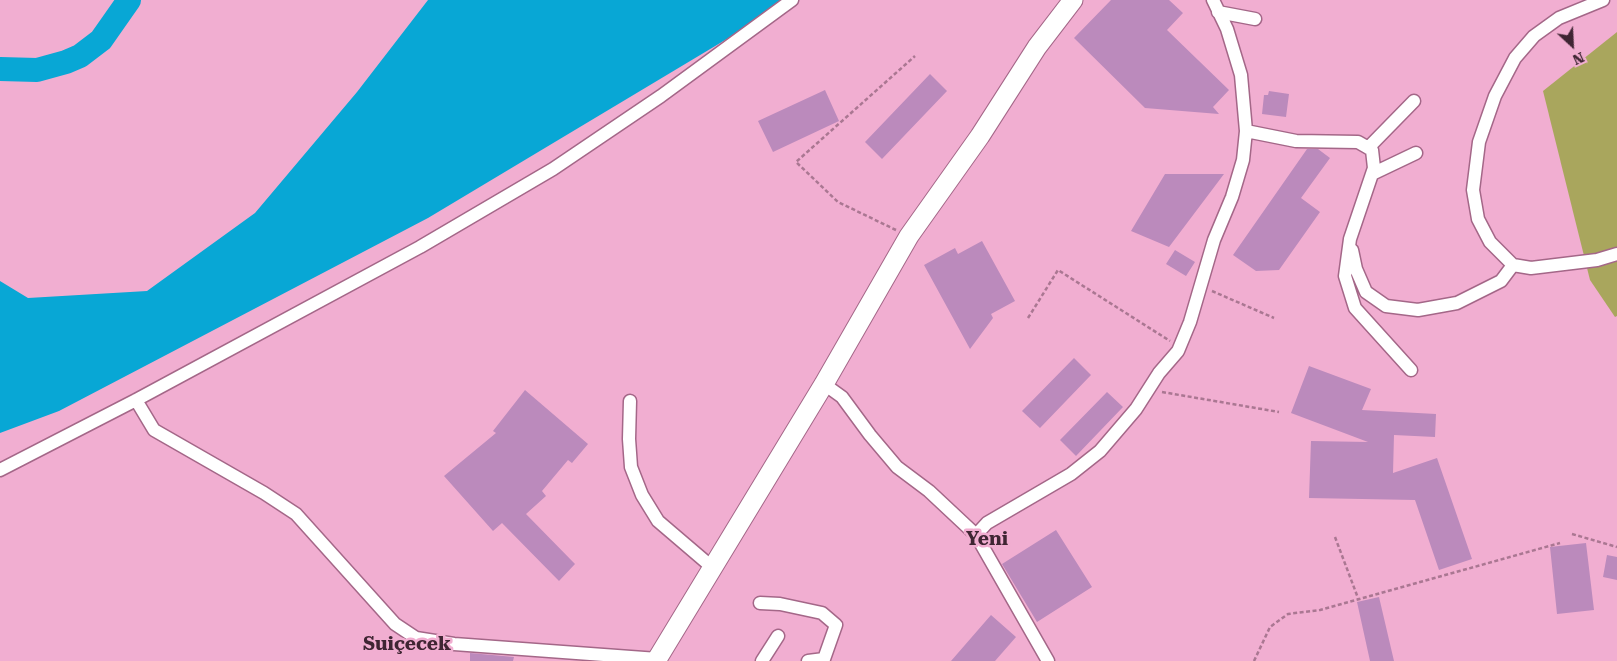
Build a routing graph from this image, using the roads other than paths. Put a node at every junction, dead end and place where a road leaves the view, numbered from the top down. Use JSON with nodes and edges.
{"nodes":[{"id":1,"x":792,"y":0,"type":"edge"},
{"id":2,"x":1073,"y":0,"type":"edge"},
{"id":3,"x":1212,"y":0,"type":"edge"},
{"id":4,"x":1602,"y":0,"type":"edge"},
{"id":5,"x":1218,"y":12,"type":"junction"},
{"id":6,"x":1255,"y":19,"type":"dead end"},
{"id":7,"x":1414,"y":101,"type":"dead end"},
{"id":8,"x":1246,"y":131,"type":"junction"},
{"id":9,"x":1368,"y":148,"type":"junction"},
{"id":10,"x":1416,"y":153,"type":"dead end"},
{"id":11,"x":1372,"y":174,"type":"junction"},
{"id":12,"x":1350,"y":239,"type":"junction"},
{"id":13,"x":1617,"y":254,"type":"edge"},
{"id":14,"x":1513,"y":265,"type":"junction"},
{"id":15,"x":1411,"y":370,"type":"dead end"},
{"id":16,"x":824,"y":384,"type":"junction"},
{"id":17,"x":136,"y":400,"type":"junction"},
{"id":18,"x":630,"y":401,"type":"dead end"},
{"id":19,"x":0,"y":470,"type":"edge"},
{"id":20,"x":976,"y":535,"type":"junction"},
{"id":21,"x":713,"y":568,"type":"junction"},
{"id":22,"x":760,"y":603,"type":"dead end"},
{"id":23,"x":778,"y":636,"type":"dead end"},
{"id":24,"x":657,"y":660,"type":"edge"},
{"id":25,"x":762,"y":661,"type":"edge"},
{"id":26,"x":808,"y":661,"type":"edge"},
{"id":27,"x":1048,"y":661,"type":"edge"}],
"edges":[{"from":1,"to":17,"type":"street"},
{"from":2,"to":16,"type":"street"},
{"from":3,"to":5,"type":"street"},
{"from":4,"to":14,"type":"street"},
{"from":5,"to":6,"type":"street"},
{"from":5,"to":8,"type":"street"},
{"from":7,"to":9,"type":"street"},
{"from":8,"to":9,"type":"street"},
{"from":8,"to":20,"type":"street"},
{"from":9,"to":11,"type":"street"},
{"from":10,"to":11,"type":"street"},
{"from":11,"to":12,"type":"street"},
{"from":12,"to":14,"type":"street"},
{"from":12,"to":15,"type":"street"},
{"from":13,"to":14,"type":"street"},
{"from":16,"to":20,"type":"street"},
{"from":16,"to":21,"type":"street"},
{"from":17,"to":19,"type":"street"},
{"from":17,"to":24,"type":"street"},
{"from":18,"to":21,"type":"street"},
{"from":20,"to":27,"type":"street"},
{"from":21,"to":24,"type":"street"},
{"from":22,"to":26,"type":"street"},
{"from":23,"to":25,"type":"street"}]}
